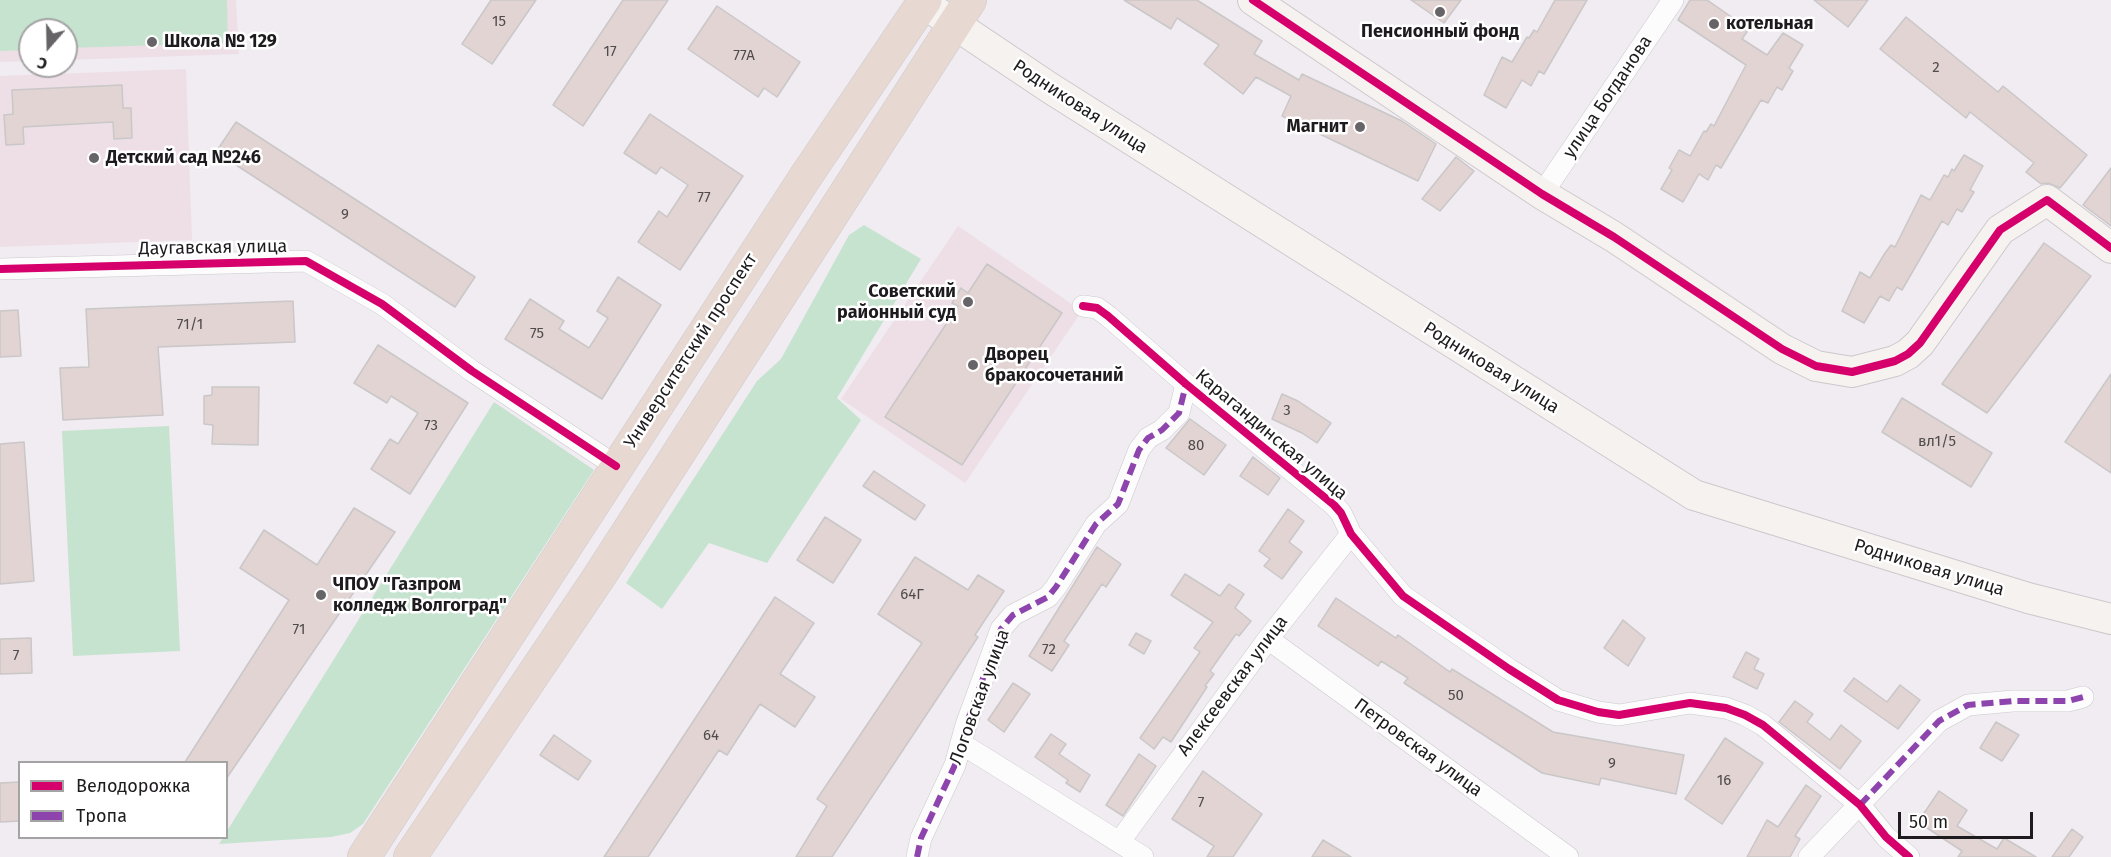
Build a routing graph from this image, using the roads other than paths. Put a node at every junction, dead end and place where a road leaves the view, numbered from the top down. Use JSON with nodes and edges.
{"nodes":[{"id":1,"x":1253,"y":0,"type":"edge"},
{"id":2,"x":1673,"y":0,"type":"edge"},
{"id":3,"x":924,"y":2,"type":"edge"},
{"id":4,"x":962,"y":12,"type":"edge"},
{"id":5,"x":1542,"y":194,"type":"junction"},
{"id":6,"x":2111,"y":248,"type":"edge"},
{"id":7,"x":0,"y":269,"type":"edge"},
{"id":8,"x":1083,"y":306,"type":"dead end"},
{"id":9,"x":1186,"y":384,"type":"junction"},
{"id":10,"x":616,"y":466,"type":"junction"},
{"id":11,"x":1351,"y":534,"type":"junction"},
{"id":12,"x":2111,"y":619,"type":"edge"},
{"id":13,"x":1268,"y":639,"type":"junction"},
{"id":14,"x":2084,"y":697,"type":"dead end"},
{"id":15,"x":962,"y":744,"type":"junction"},
{"id":16,"x":1860,"y":805,"type":"junction"},
{"id":17,"x":1120,"y":841,"type":"junction"},
{"id":18,"x":364,"y":857,"type":"edge"},
{"id":19,"x":410,"y":857,"type":"edge"},
{"id":20,"x":917,"y":857,"type":"edge"},
{"id":21,"x":1143,"y":857,"type":"edge"},
{"id":22,"x":1568,"y":857,"type":"edge"},
{"id":23,"x":1809,"y":857,"type":"edge"},
{"id":24,"x":1909,"y":857,"type":"edge"}],
"edges":[{"from":1,"to":5,"type":"main road"},
{"from":2,"to":5,"type":"street","name":"улица Богданова"},
{"from":3,"to":4,"type":"main road","name":"Родниковая улица"},
{"from":3,"to":10,"type":"highway","name":"Университетский проспект"},
{"from":4,"to":12,"type":"main road","name":"Родниковая улица"},
{"from":4,"to":19,"type":"highway"},
{"from":5,"to":6,"type":"main road"},
{"from":7,"to":10,"type":"street","name":"Даугавская улица"},
{"from":8,"to":9,"type":"street","name":"Карагандинская улица"},
{"from":9,"to":11,"type":"street","name":"Карагандинская улица"},
{"from":9,"to":15,"type":"street","name":"Логовская улица"},
{"from":10,"to":18,"type":"highway","name":"Университетский проспект"},
{"from":11,"to":13,"type":"street","name":"Алексеевская улица"},
{"from":11,"to":16,"type":"street","name":"Карагандинская улица"},
{"from":13,"to":17,"type":"street","name":"Алексеевская улица"},
{"from":13,"to":22,"type":"street","name":"Петровская улица"},
{"from":14,"to":16,"type":"street"},
{"from":15,"to":17,"type":"street"},
{"from":15,"to":20,"type":"street","name":"Логовская улица"},
{"from":16,"to":23,"type":"street"},
{"from":16,"to":24,"type":"street","name":"Карагандинская улица"},
{"from":17,"to":21,"type":"street"}]}
